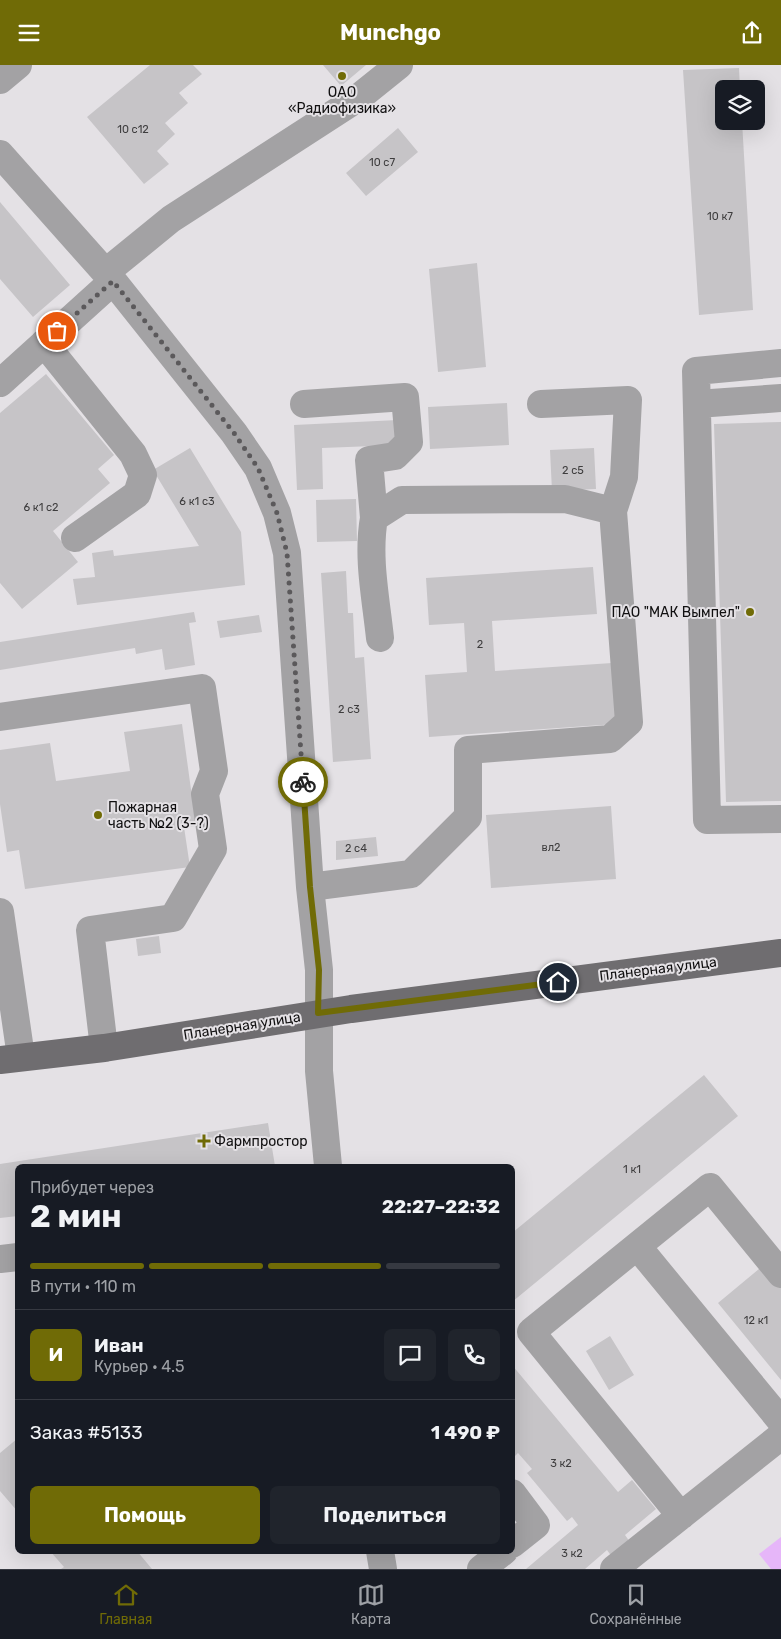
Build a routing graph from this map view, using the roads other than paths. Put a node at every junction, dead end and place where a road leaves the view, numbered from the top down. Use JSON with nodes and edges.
{"nodes":[{"id":1,"x":18,"y":65,"type":"edge"},
{"id":2,"x":399,"y":65,"type":"edge"},
{"id":3,"x":0,"y":80,"type":"edge"},
{"id":4,"x":0,"y":154,"type":"edge"},
{"id":5,"x":109,"y":276,"type":"junction"},
{"id":6,"x":44,"y":343,"type":"junction"},
{"id":7,"x":781,"y":363,"type":"edge"},
{"id":8,"x":0,"y":383,"type":"edge"},
{"id":9,"x":781,"y":398,"type":"edge"},
{"id":10,"x":304,"y":404,"type":"dead end"},
{"id":11,"x":542,"y":404,"type":"dead end"},
{"id":12,"x":697,"y":404,"type":"junction"},
{"id":13,"x":613,"y":511,"type":"junction"},
{"id":14,"x":374,"y":518,"type":"junction"},
{"id":15,"x":75,"y":538,"type":"dead end"},
{"id":16,"x":380,"y":638,"type":"dead end"},
{"id":17,"x":0,"y":717,"type":"edge"},
{"id":18,"x":781,"y":819,"type":"edge"},
{"id":19,"x":310,"y":887,"type":"junction"},
{"id":20,"x":0,"y":912,"type":"edge"},
{"id":21,"x":781,"y":953,"type":"edge"},
{"id":22,"x":318,"y":1013,"type":"junction"},
{"id":23,"x":104,"y":1048,"type":"junction"},
{"id":24,"x":10,"y":1059,"type":"edge"},
{"id":25,"x":328,"y":1164,"type":"edge"},
{"id":26,"x":637,"y":1246,"type":"junction"},
{"id":27,"x":15,"y":1257,"type":"edge"},
{"id":28,"x":0,"y":1259,"type":"edge"},
{"id":29,"x":781,"y":1274,"type":"edge"},
{"id":30,"x":781,"y":1421,"type":"edge"},
{"id":31,"x":781,"y":1436,"type":"edge"},
{"id":32,"x":515,"y":1497,"type":"edge"},
{"id":33,"x":681,"y":1516,"type":"junction"},
{"id":34,"x":515,"y":1542,"type":"edge"},
{"id":35,"x":380,"y":1554,"type":"edge"},
{"id":36,"x":500,"y":1554,"type":"edge"},
{"id":37,"x":383,"y":1569,"type":"edge"},
{"id":38,"x":481,"y":1569,"type":"edge"},
{"id":39,"x":614,"y":1569,"type":"edge"}],
"edges":[{"from":1,"to":3,"type":"street"},
{"from":2,"to":5,"type":"street"},
{"from":4,"to":5,"type":"street"},
{"from":5,"to":6,"type":"street"},
{"from":5,"to":19,"type":"street"},
{"from":6,"to":8,"type":"street"},
{"from":6,"to":15,"type":"street"},
{"from":7,"to":12,"type":"street"},
{"from":9,"to":12,"type":"street"},
{"from":10,"to":14,"type":"street"},
{"from":11,"to":13,"type":"street"},
{"from":12,"to":18,"type":"street"},
{"from":13,"to":14,"type":"street"},
{"from":13,"to":19,"type":"street"},
{"from":14,"to":16,"type":"street"},
{"from":17,"to":23,"type":"street"},
{"from":19,"to":22,"type":"street"},
{"from":20,"to":24,"type":"street"},
{"from":21,"to":22,"type":"main road","name":"Планерная улица"},
{"from":22,"to":23,"type":"main road","name":"Планерная улица"},
{"from":22,"to":25,"type":"street"},
{"from":23,"to":24,"type":"main road","name":"Планерная улица"},
{"from":26,"to":29,"type":"street"},
{"from":26,"to":30,"type":"street"},
{"from":26,"to":33,"type":"street"},
{"from":27,"to":28,"type":"street"},
{"from":31,"to":33,"type":"street"},
{"from":32,"to":34,"type":"street"},
{"from":33,"to":39,"type":"street"},
{"from":35,"to":37,"type":"street"},
{"from":36,"to":38,"type":"street"}]}
